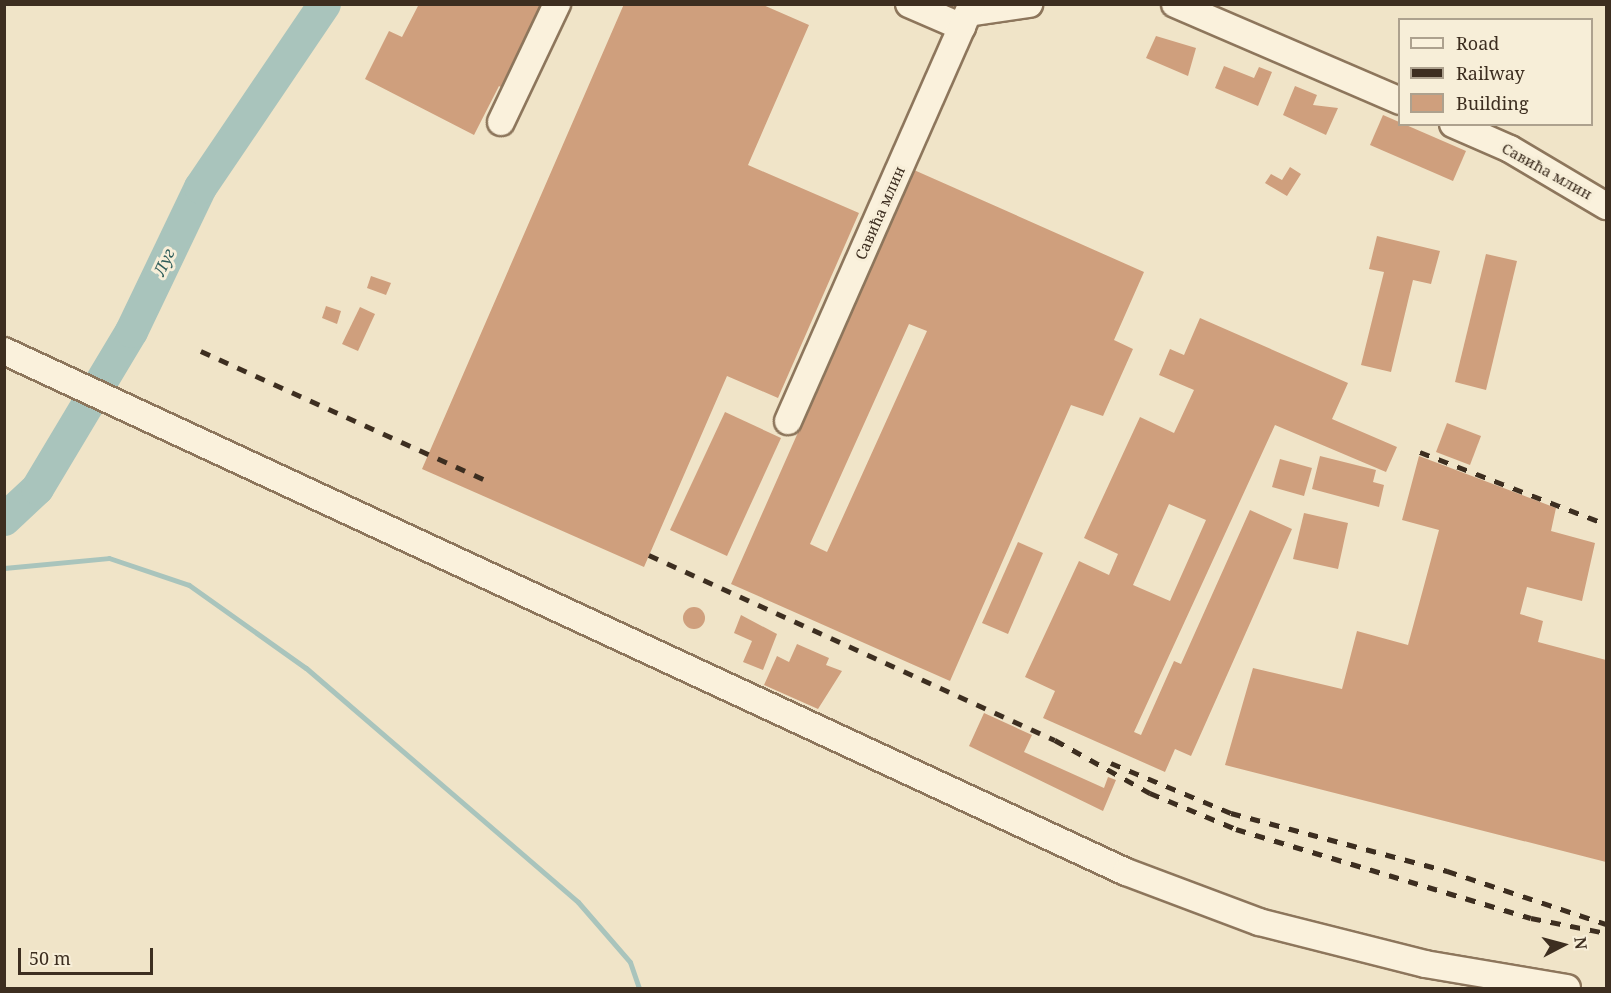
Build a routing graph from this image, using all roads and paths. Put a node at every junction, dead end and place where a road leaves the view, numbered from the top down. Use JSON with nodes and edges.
{"nodes":[{"id":1,"x":557,"y":4,"type":"edge"},
{"id":2,"x":909,"y":4,"type":"edge"},
{"id":3,"x":1029,"y":4,"type":"edge"},
{"id":4,"x":1187,"y":7,"type":"edge"},
{"id":5,"x":967,"y":15,"type":"edge"},
{"id":6,"x":1398,"y":100,"type":"edge"},
{"id":7,"x":501,"y":122,"type":"dead end"},
{"id":8,"x":1458,"y":126,"type":"edge"},
{"id":9,"x":1606,"y":206,"type":"edge"},
{"id":10,"x":4,"y":351,"type":"edge"},
{"id":11,"x":788,"y":421,"type":"dead end"},
{"id":12,"x":1567,"y":988,"type":"edge"}],
"edges":[{"from":1,"to":7,"type":"street"},
{"from":2,"to":5,"type":"street"},
{"from":3,"to":5,"type":"street"},
{"from":4,"to":6,"type":"street"},
{"from":5,"to":11,"type":"street","name":"Савића млин"},
{"from":8,"to":9,"type":"street","name":"Савића млин"},
{"from":10,"to":12,"type":"street"}]}
